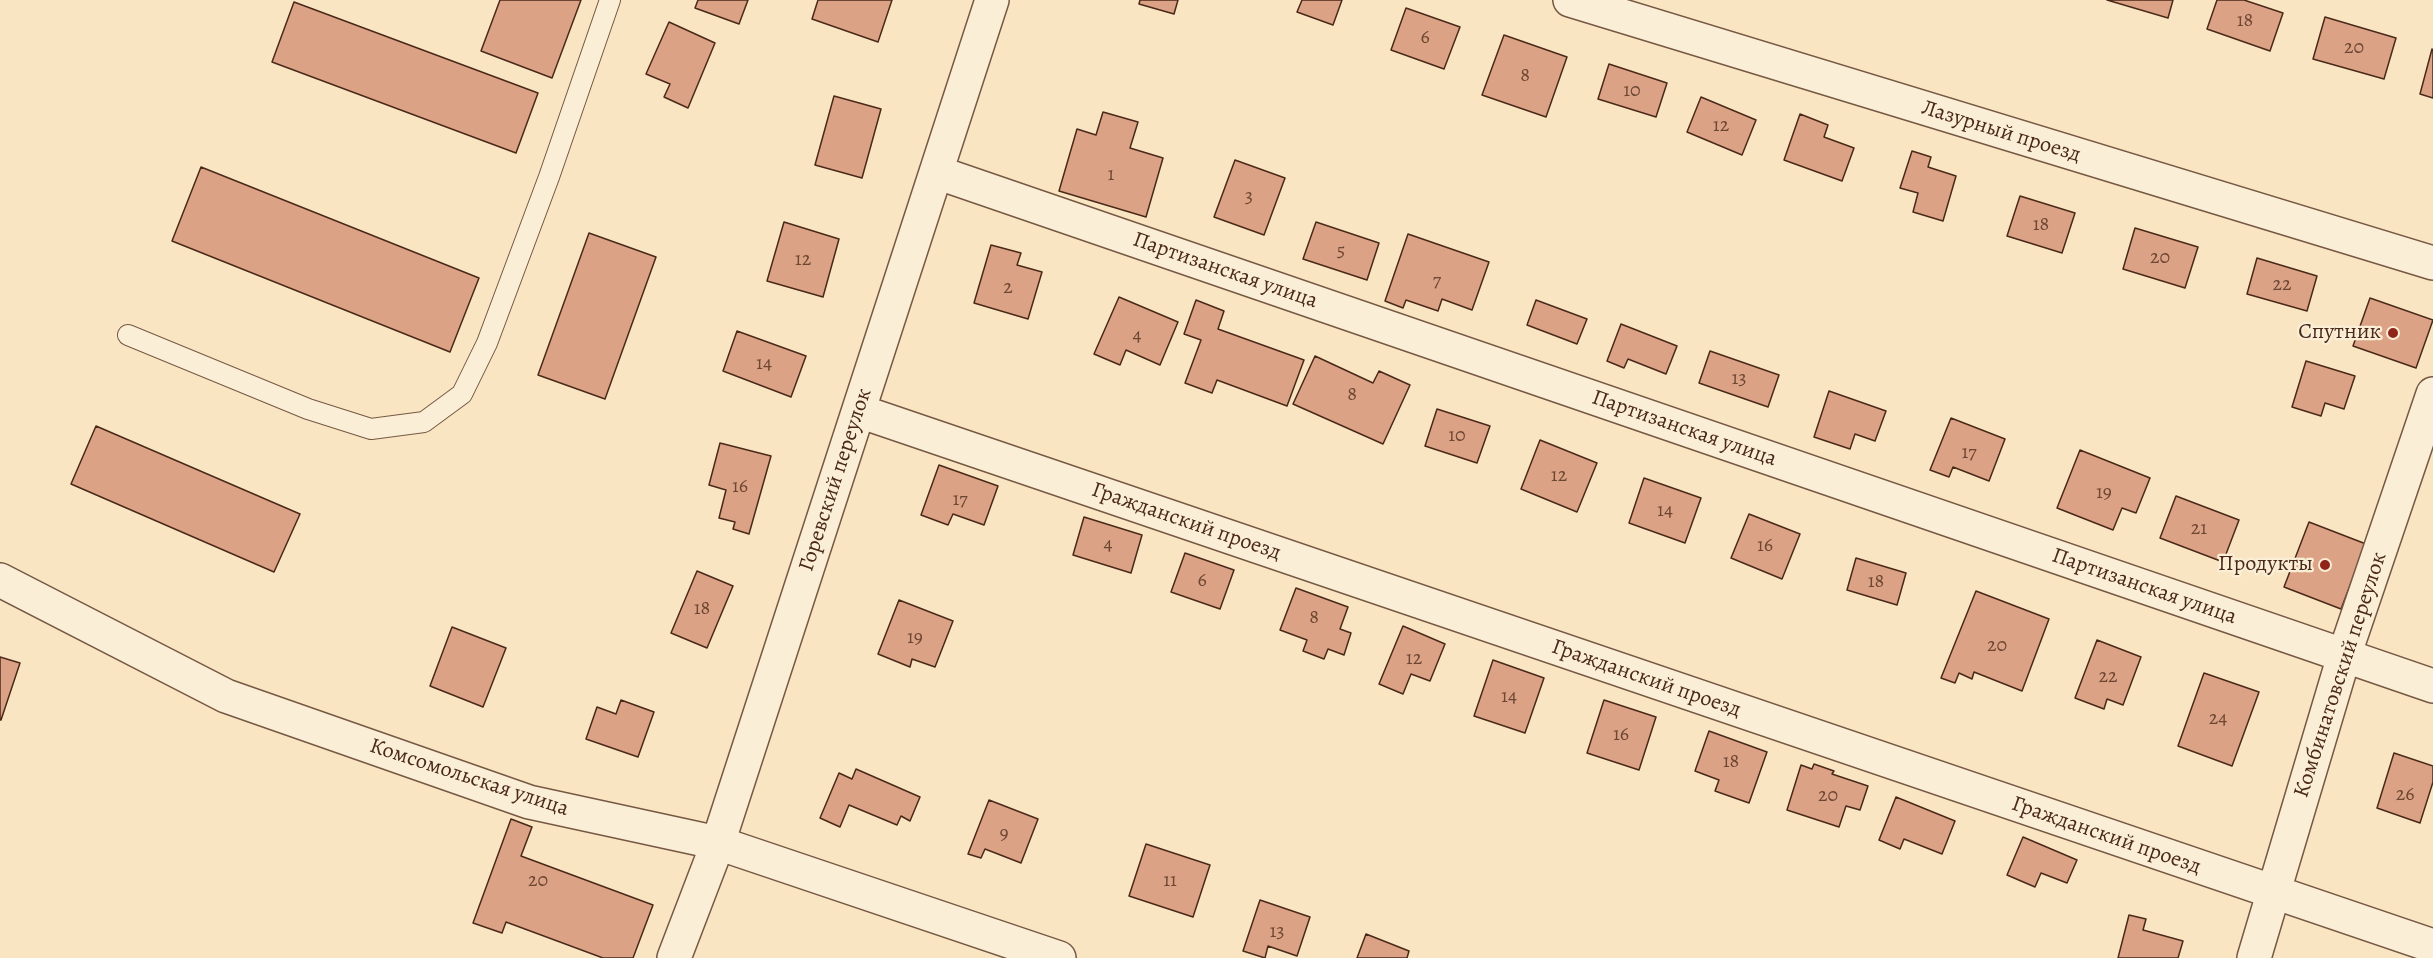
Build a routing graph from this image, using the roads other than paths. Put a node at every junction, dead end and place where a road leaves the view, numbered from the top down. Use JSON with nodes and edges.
{"nodes":[{"id":1,"x":610,"y":0,"type":"edge"},
{"id":2,"x":992,"y":0,"type":"edge"},
{"id":3,"x":1570,"y":0,"type":"edge"},
{"id":4,"x":936,"y":172,"type":"junction"},
{"id":5,"x":2433,"y":264,"type":"edge"},
{"id":6,"x":129,"y":335,"type":"dead end"},
{"id":7,"x":2433,"y":394,"type":"edge"},
{"id":8,"x":859,"y":411,"type":"junction"},
{"id":9,"x":0,"y":580,"type":"edge"},
{"id":10,"x":2344,"y":656,"type":"junction"},
{"id":11,"x":2433,"y":686,"type":"edge"},
{"id":12,"x":718,"y":843,"type":"junction"},
{"id":13,"x":2274,"y":893,"type":"junction"},
{"id":14,"x":2433,"y":946,"type":"edge"},
{"id":15,"x":674,"y":958,"type":"edge"},
{"id":16,"x":1059,"y":958,"type":"edge"},
{"id":17,"x":2254,"y":958,"type":"edge"}],
"edges":[{"from":1,"to":6,"type":"lane"},
{"from":2,"to":4,"type":"street","name":"Горевский переулок"},
{"from":3,"to":5,"type":"street","name":"Лазурный проезд"},
{"from":4,"to":8,"type":"street","name":"Горевский переулок"},
{"from":4,"to":10,"type":"street","name":"Партизанская улица"},
{"from":7,"to":10,"type":"street","name":"Комбинатовский переулок"},
{"from":8,"to":12,"type":"street","name":"Горевский переулок"},
{"from":8,"to":13,"type":"street","name":"Гражданский проезд"},
{"from":9,"to":12,"type":"street","name":"Комсомольская улица"},
{"from":10,"to":11,"type":"street","name":"Партизанская улица"},
{"from":10,"to":13,"type":"street","name":"Комбинатовский переулок"},
{"from":12,"to":15,"type":"street","name":"Горевский переулок"},
{"from":12,"to":16,"type":"street","name":"Комсомольская улица"},
{"from":13,"to":14,"type":"street","name":"Гражданский проезд"},
{"from":13,"to":17,"type":"street","name":"Комбинатовский переулок"}]}
